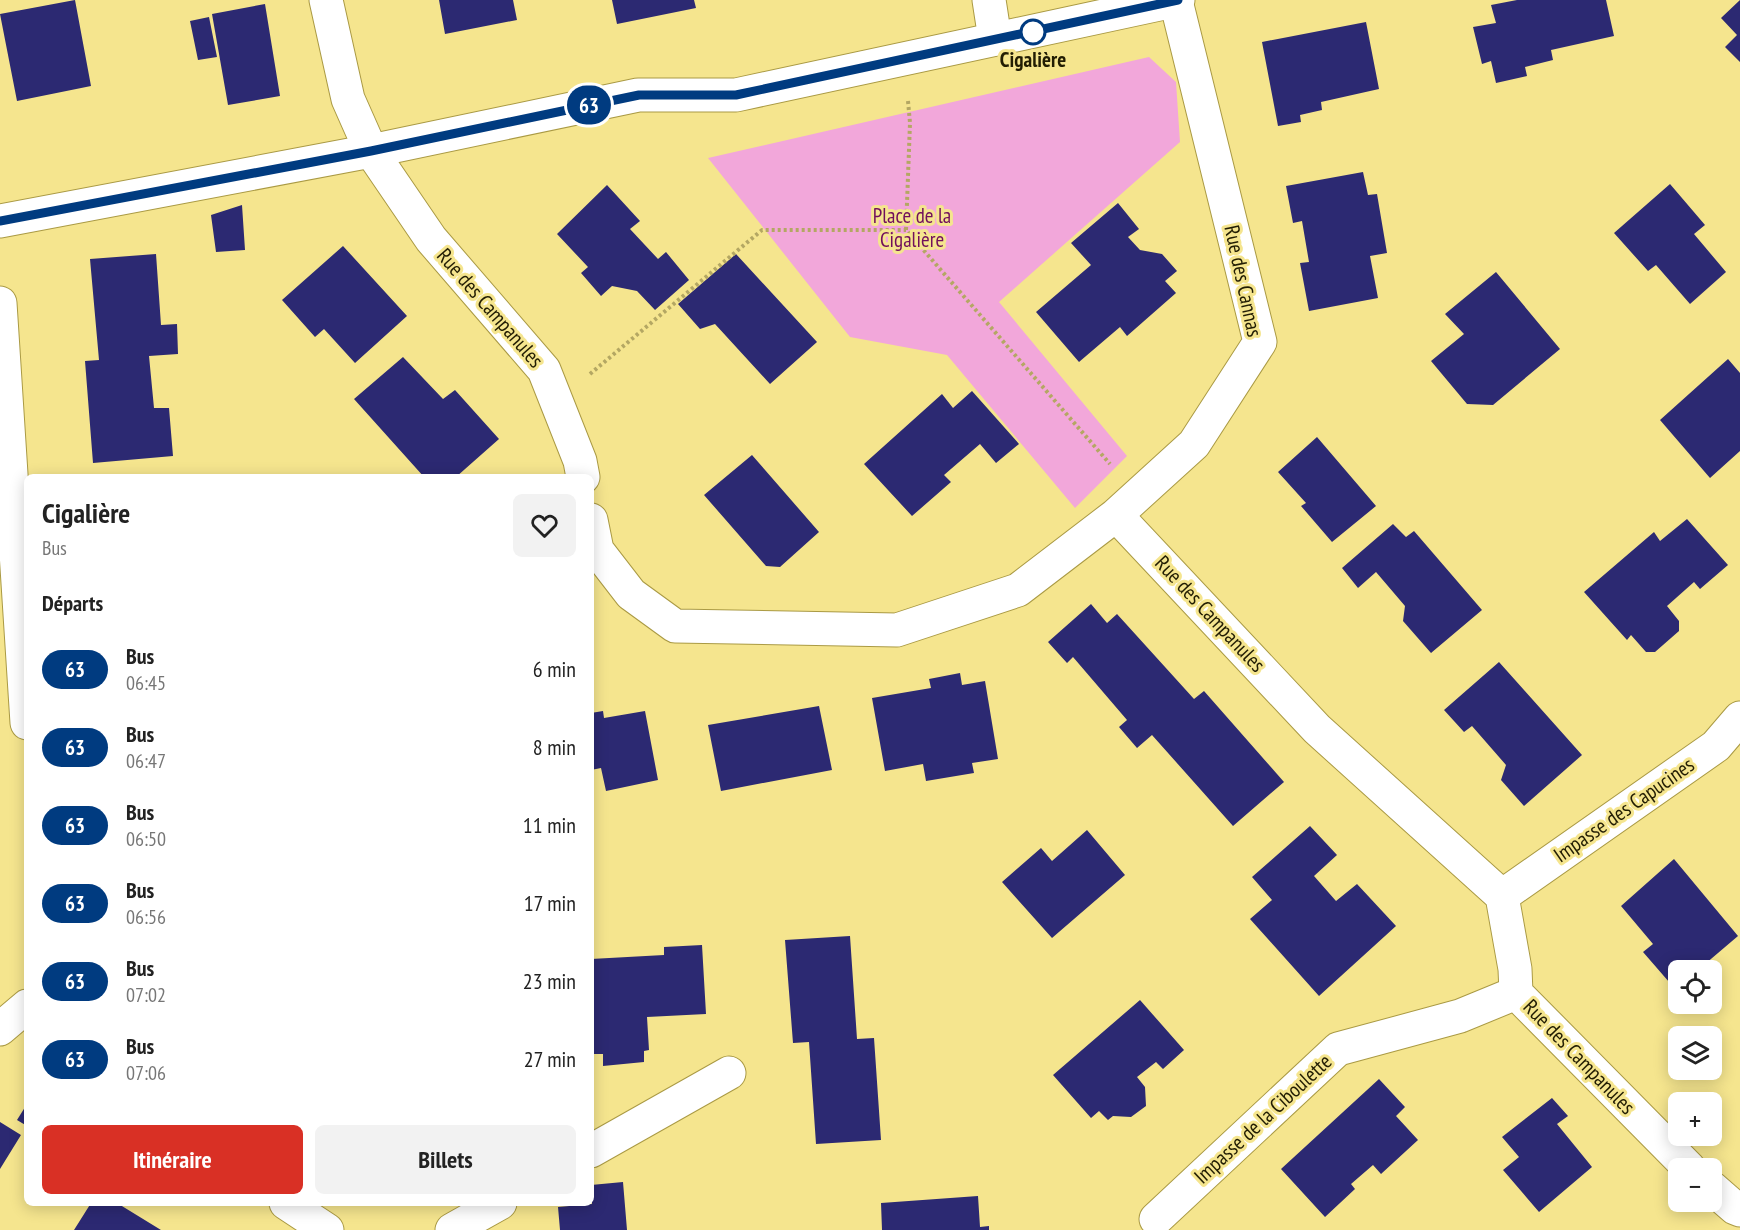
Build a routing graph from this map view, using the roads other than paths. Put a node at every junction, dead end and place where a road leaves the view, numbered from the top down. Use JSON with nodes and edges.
{"nodes":[{"id":1,"x":326,"y":0,"type":"edge"},
{"id":2,"x":989,"y":0,"type":"edge"},
{"id":3,"x":1177,"y":0,"type":"edge"},
{"id":4,"x":995,"y":39,"type":"junction"},
{"id":5,"x":371,"y":151,"type":"junction"},
{"id":6,"x":0,"y":221,"type":"edge"},
{"id":7,"x":0,"y":303,"type":"edge"},
{"id":8,"x":582,"y":474,"type":"edge"},
{"id":9,"x":1127,"y":505,"type":"junction"},
{"id":10,"x":594,"y":535,"type":"edge"},
{"id":11,"x":24,"y":676,"type":"edge"},
{"id":12,"x":1740,"y":718,"type":"edge"},
{"id":13,"x":1502,"y":896,"type":"junction"},
{"id":14,"x":1516,"y":993,"type":"junction"},
{"id":15,"x":24,"y":1009,"type":"edge"},
{"id":16,"x":0,"y":1029,"type":"edge"},
{"id":17,"x":729,"y":1073,"type":"dead end"},
{"id":18,"x":594,"y":1149,"type":"edge"},
{"id":19,"x":1679,"y":1158,"type":"edge"},
{"id":20,"x":1722,"y":1197,"type":"edge"},
{"id":21,"x":291,"y":1206,"type":"edge"},
{"id":22,"x":495,"y":1206,"type":"edge"},
{"id":23,"x":1740,"y":1210,"type":"edge"},
{"id":24,"x":1156,"y":1220,"type":"dead end"},
{"id":25,"x":327,"y":1230,"type":"edge"},
{"id":26,"x":452,"y":1230,"type":"edge"}],
"edges":[{"from":1,"to":5,"type":"street","name":"Rue des Campanules"},
{"from":2,"to":4,"type":"street"},
{"from":3,"to":4,"type":"street"},
{"from":3,"to":9,"type":"street","name":"Rue des Cannas"},
{"from":4,"to":5,"type":"street"},
{"from":5,"to":6,"type":"street"},
{"from":5,"to":8,"type":"street","name":"Rue des Campanules"},
{"from":7,"to":11,"type":"street"},
{"from":9,"to":10,"type":"street"},
{"from":9,"to":13,"type":"street","name":"Rue des Campanules"},
{"from":12,"to":13,"type":"street","name":"Impasse des Capucines"},
{"from":13,"to":14,"type":"street","name":"Rue des Campanules"},
{"from":14,"to":19,"type":"street","name":"Rue des Campanules"},
{"from":14,"to":24,"type":"street","name":"Impasse de la Ciboulette"},
{"from":15,"to":16,"type":"street"},
{"from":17,"to":18,"type":"street"},
{"from":20,"to":23,"type":"street"},
{"from":21,"to":25,"type":"street"},
{"from":22,"to":26,"type":"street"}]}
